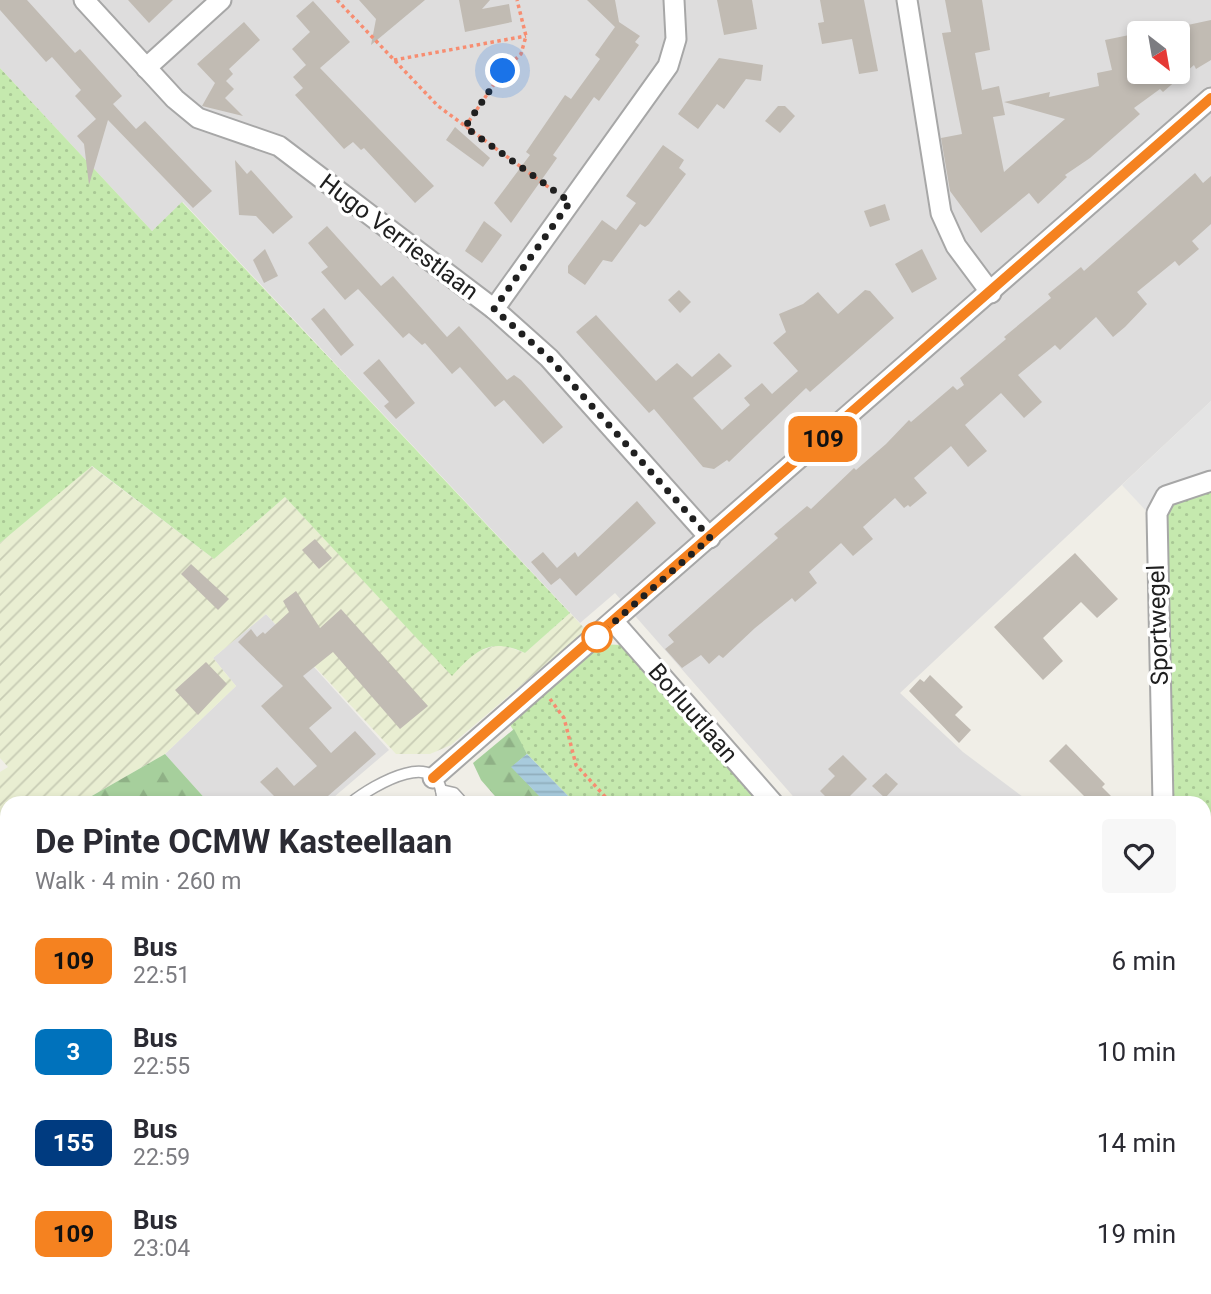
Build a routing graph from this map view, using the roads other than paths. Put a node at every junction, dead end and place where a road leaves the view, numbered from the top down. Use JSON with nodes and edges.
{"nodes":[{"id":1,"x":83,"y":0,"type":"edge"},
{"id":2,"x":221,"y":0,"type":"edge"},
{"id":3,"x":674,"y":0,"type":"edge"},
{"id":4,"x":907,"y":0,"type":"edge"},
{"id":5,"x":146,"y":68,"type":"junction"},
{"id":6,"x":1211,"y":98,"type":"edge"},
{"id":7,"x":991,"y":293,"type":"junction"},
{"id":8,"x":494,"y":309,"type":"junction"},
{"id":9,"x":1211,"y":481,"type":"edge"},
{"id":10,"x":710,"y":538,"type":"junction"},
{"id":11,"x":614,"y":622,"type":"junction"},
{"id":12,"x":437,"y":784,"type":"junction"},
{"id":13,"x":362,"y":796,"type":"edge"},
{"id":14,"x":440,"y":796,"type":"edge"},
{"id":15,"x":457,"y":796,"type":"edge"},
{"id":16,"x":767,"y":796,"type":"edge"},
{"id":17,"x":1163,"y":796,"type":"edge"}],
"edges":[{"from":1,"to":5,"type":"street","name":"Hugo Verriestlaan"},
{"from":2,"to":5,"type":"street"},
{"from":3,"to":8,"type":"street"},
{"from":4,"to":7,"type":"street"},
{"from":5,"to":8,"type":"street","name":"Hugo Verriestlaan"},
{"from":6,"to":7,"type":"street"},
{"from":7,"to":10,"type":"street"},
{"from":8,"to":10,"type":"street","name":"Hugo Verriestlaan"},
{"from":9,"to":17,"type":"street","name":"Sportwegel"},
{"from":10,"to":11,"type":"street"},
{"from":11,"to":12,"type":"street"},
{"from":11,"to":16,"type":"street","name":"Borluutlaan"},
{"from":12,"to":13,"type":"lane"},
{"from":12,"to":14,"type":"lane"},
{"from":12,"to":15,"type":"lane"}]}
